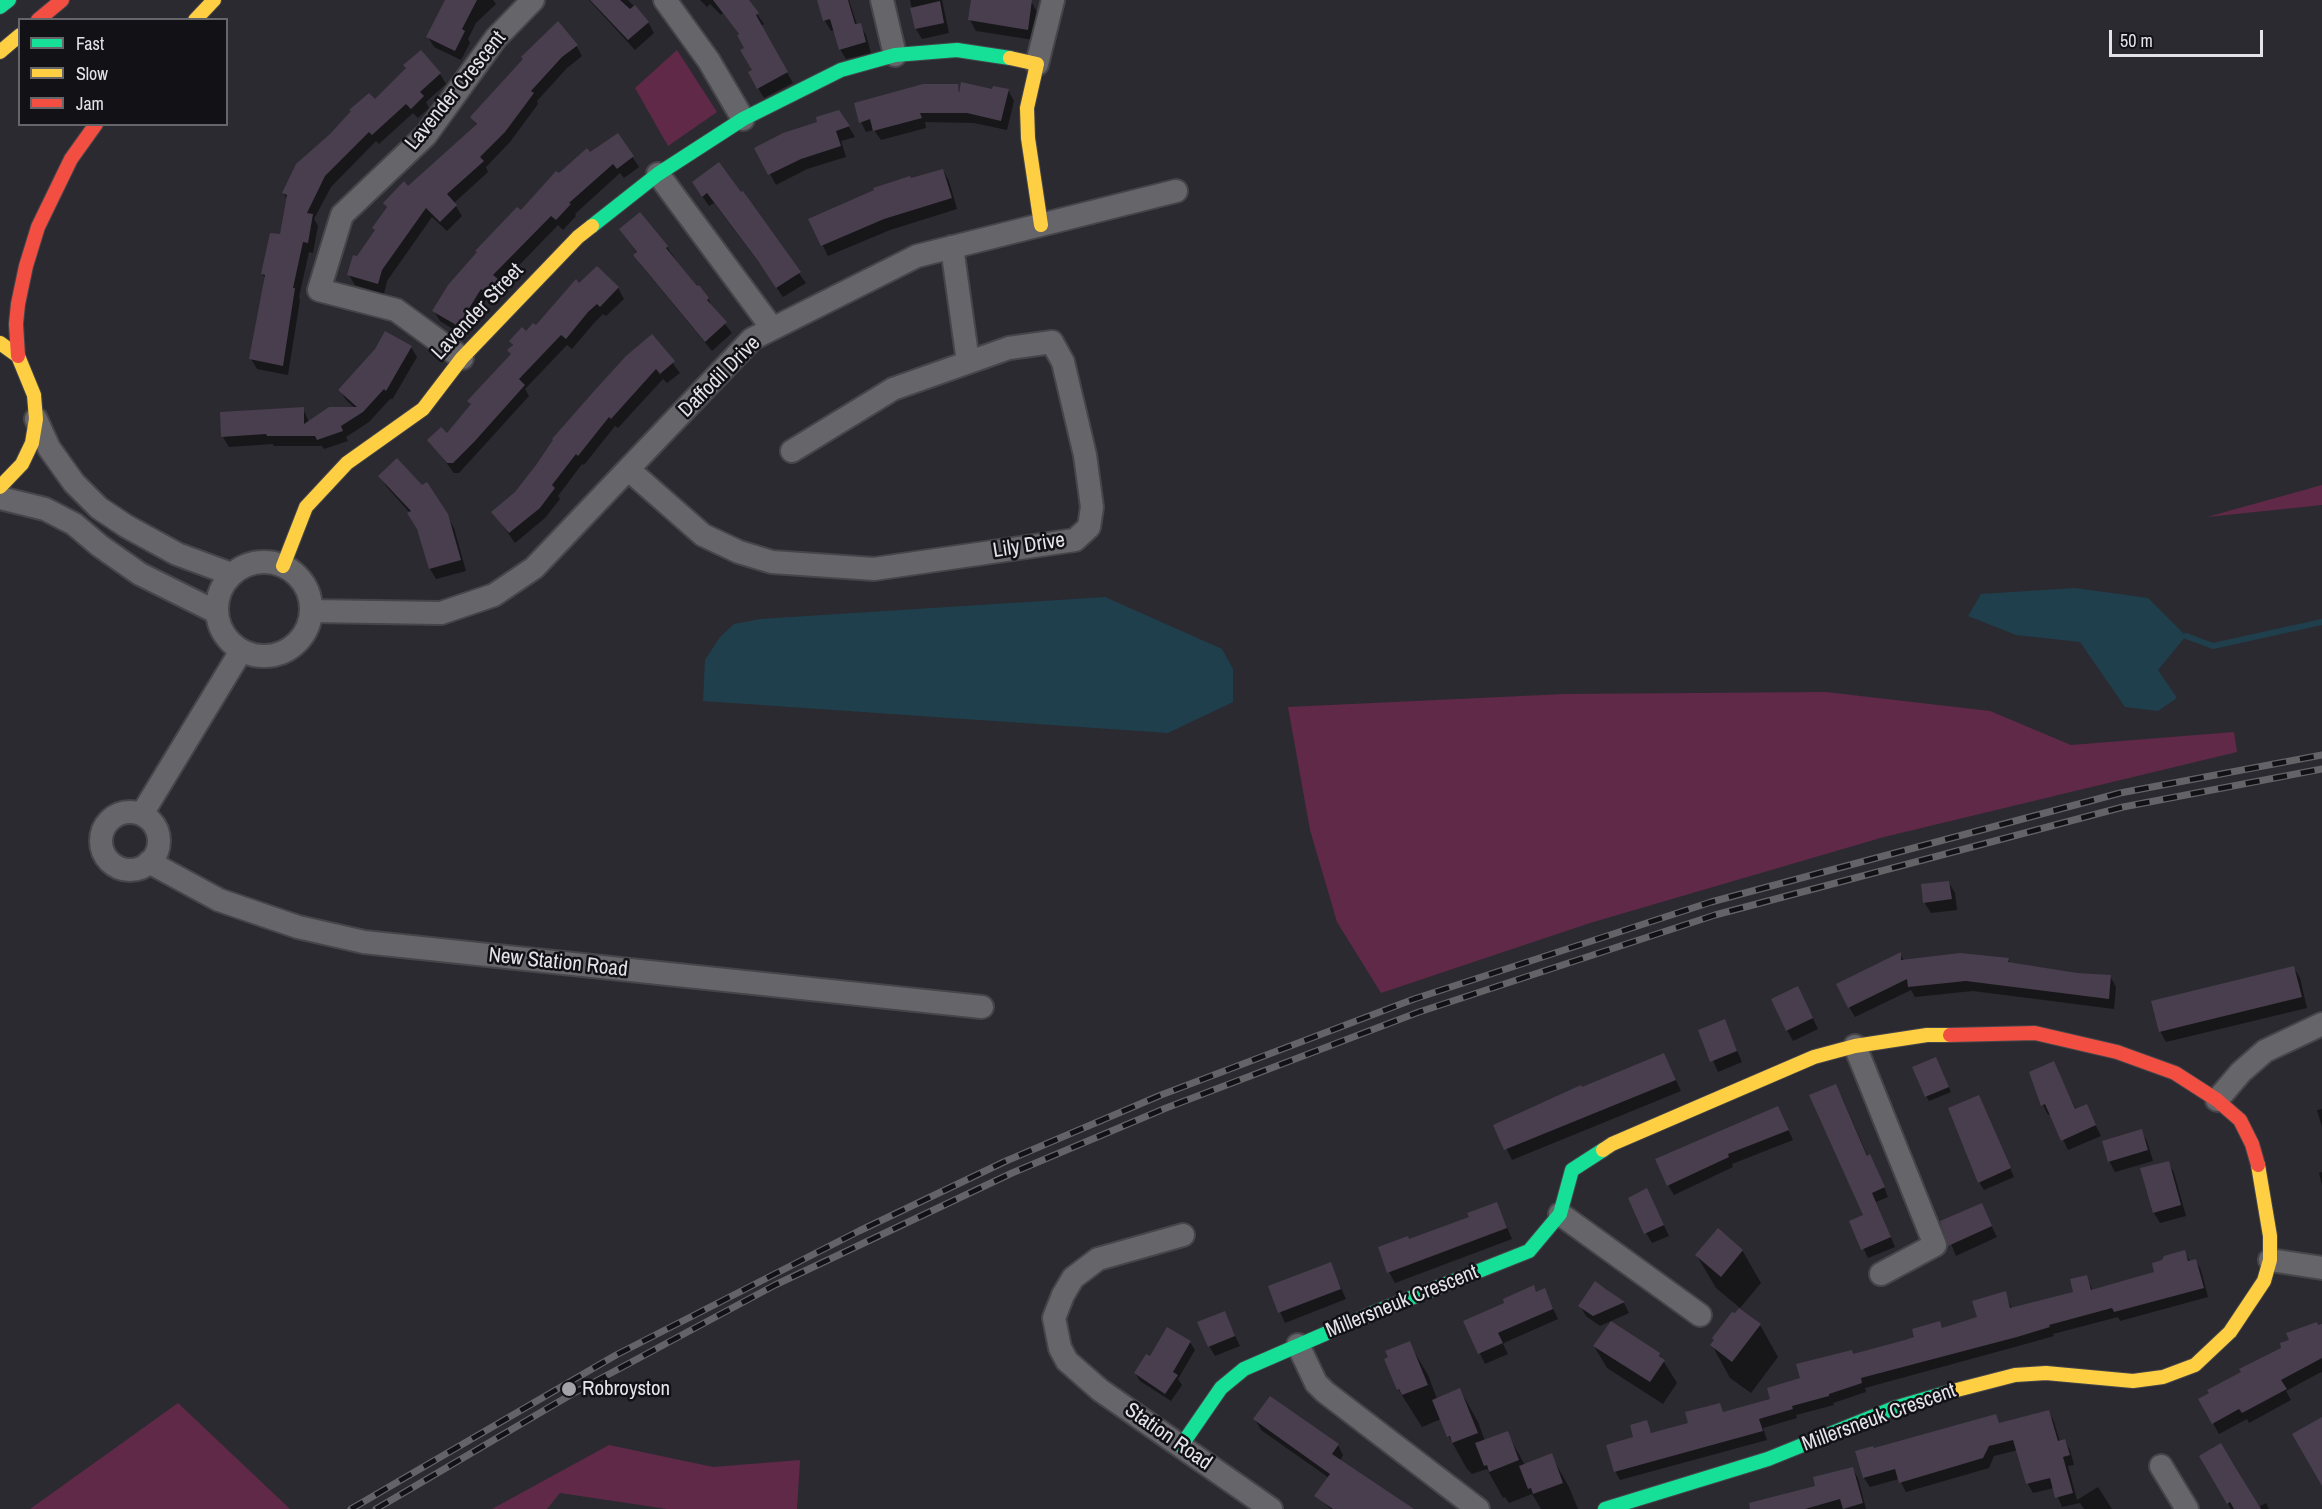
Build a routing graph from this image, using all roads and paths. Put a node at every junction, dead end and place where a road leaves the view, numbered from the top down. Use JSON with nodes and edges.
{"nodes":[{"id":1,"x":9,"y":0,"type":"edge"},
{"id":2,"x":62,"y":0,"type":"edge"},
{"id":3,"x":214,"y":0,"type":"edge"},
{"id":4,"x":533,"y":0,"type":"edge"},
{"id":5,"x":665,"y":0,"type":"edge"},
{"id":6,"x":882,"y":0,"type":"edge"},
{"id":7,"x":1053,"y":0,"type":"edge"},
{"id":8,"x":0,"y":7,"type":"edge"},
{"id":9,"x":40,"y":18,"type":"edge"},
{"id":10,"x":197,"y":18,"type":"edge"},
{"id":11,"x":18,"y":37,"type":"edge"},
{"id":12,"x":0,"y":51,"type":"edge"},
{"id":13,"x":895,"y":55,"type":"junction"},
{"id":14,"x":1037,"y":64,"type":"junction"},
{"id":15,"x":743,"y":119,"type":"junction"},
{"id":16,"x":95,"y":126,"type":"edge"},
{"id":17,"x":658,"y":174,"type":"junction"},
{"id":18,"x":1176,"y":191,"type":"dead end"},
{"id":19,"x":1041,"y":225,"type":"junction"},
{"id":20,"x":952,"y":247,"type":"junction"},
{"id":21,"x":772,"y":328,"type":"junction"},
{"id":22,"x":0,"y":343,"type":"edge"},
{"id":23,"x":18,"y":356,"type":"junction"},
{"id":24,"x":462,"y":358,"type":"junction"},
{"id":25,"x":968,"y":362,"type":"junction"},
{"id":26,"x":36,"y":419,"type":"junction"},
{"id":27,"x":792,"y":451,"type":"dead end"},
{"id":28,"x":629,"y":470,"type":"junction"},
{"id":29,"x":0,"y":487,"type":"edge"},
{"id":30,"x":0,"y":498,"type":"edge"},
{"id":31,"x":282,"y":566,"type":"junction"},
{"id":32,"x":231,"y":574,"type":"junction"},
{"id":33,"x":311,"y":611,"type":"junction"},
{"id":34,"x":216,"y":612,"type":"junction"},
{"id":35,"x":241,"y":651,"type":"junction"},
{"id":36,"x":142,"y":814,"type":"junction"},
{"id":37,"x":149,"y":862,"type":"junction"},
{"id":38,"x":981,"y":1007,"type":"dead end"},
{"id":39,"x":2322,"y":1024,"type":"edge"},
{"id":40,"x":1855,"y":1046,"type":"junction"},
{"id":41,"x":2217,"y":1100,"type":"junction"},
{"id":42,"x":1560,"y":1214,"type":"junction"},
{"id":43,"x":1183,"y":1235,"type":"dead end"},
{"id":44,"x":2270,"y":1260,"type":"junction"},
{"id":45,"x":2322,"y":1268,"type":"edge"},
{"id":46,"x":1881,"y":1274,"type":"dead end"},
{"id":47,"x":1700,"y":1315,"type":"dead end"},
{"id":48,"x":1298,"y":1345,"type":"junction"},
{"id":49,"x":1181,"y":1446,"type":"junction"},
{"id":50,"x":2161,"y":1466,"type":"dead end"},
{"id":51,"x":1271,"y":1509,"type":"edge"},
{"id":52,"x":1478,"y":1509,"type":"edge"},
{"id":53,"x":1605,"y":1509,"type":"edge"},
{"id":54,"x":2187,"y":1509,"type":"edge"}],
"edges":[{"from":1,"to":8,"type":"main road"},
{"from":2,"to":9,"type":"main road"},
{"from":3,"to":10,"type":"main road"},
{"from":4,"to":24,"type":"street","name":"Lavender Crescent"},
{"from":5,"to":15,"type":"street"},
{"from":6,"to":13,"type":"street"},
{"from":7,"to":14,"type":"street"},
{"from":11,"to":12,"type":"main road"},
{"from":13,"to":14,"type":"main road","name":"Lavender Street"},
{"from":13,"to":15,"type":"main road","name":"Lavender Street"},
{"from":14,"to":19,"type":"main road"},
{"from":15,"to":17,"type":"main road","name":"Lavender Street"},
{"from":16,"to":23,"type":"main road"},
{"from":17,"to":21,"type":"street"},
{"from":17,"to":24,"type":"main road","name":"Lavender Street"},
{"from":18,"to":19,"type":"street","name":"Daffodil Drive"},
{"from":19,"to":20,"type":"street","name":"Daffodil Drive"},
{"from":20,"to":21,"type":"street","name":"Daffodil Drive"},
{"from":20,"to":25,"type":"street"},
{"from":21,"to":28,"type":"street","name":"Daffodil Drive"},
{"from":22,"to":23,"type":"main road"},
{"from":23,"to":26,"type":"main road"},
{"from":24,"to":31,"type":"main road","name":"Lavender Street"},
{"from":25,"to":27,"type":"street","name":"Lily Drive"},
{"from":25,"to":28,"type":"street","name":"Lily Drive"},
{"from":26,"to":29,"type":"main road"},
{"from":26,"to":32,"type":"street"},
{"from":28,"to":33,"type":"street","name":"Daffodil Drive"},
{"from":30,"to":34,"type":"street"},
{"from":31,"to":32,"type":"street"},
{"from":31,"to":33,"type":"street"},
{"from":32,"to":34,"type":"street"},
{"from":33,"to":35,"type":"street"},
{"from":34,"to":35,"type":"street"},
{"from":35,"to":36,"type":"street"},
{"from":36,"to":37,"type":"street"},
{"from":36,"to":37,"type":"street"},
{"from":37,"to":38,"type":"street","name":"New Station Road"},
{"from":39,"to":41,"type":"street"},
{"from":40,"to":41,"type":"main road","name":"Millersneuk Crescent"},
{"from":40,"to":42,"type":"main road","name":"Millersneuk Crescent"},
{"from":40,"to":46,"type":"street"},
{"from":41,"to":44,"type":"main road","name":"Millersneuk Crescent"},
{"from":42,"to":47,"type":"street"},
{"from":42,"to":48,"type":"main road","name":"Millersneuk Crescent"},
{"from":43,"to":49,"type":"street","name":"Station Road"},
{"from":44,"to":45,"type":"street"},
{"from":44,"to":53,"type":"main road","name":"Millersneuk Crescent"},
{"from":48,"to":49,"type":"main road","name":"Millersneuk Crescent"},
{"from":48,"to":52,"type":"street","name":"Millersneuk Crescent"},
{"from":49,"to":51,"type":"street","name":"Station Road"},
{"from":50,"to":54,"type":"street"}]}
